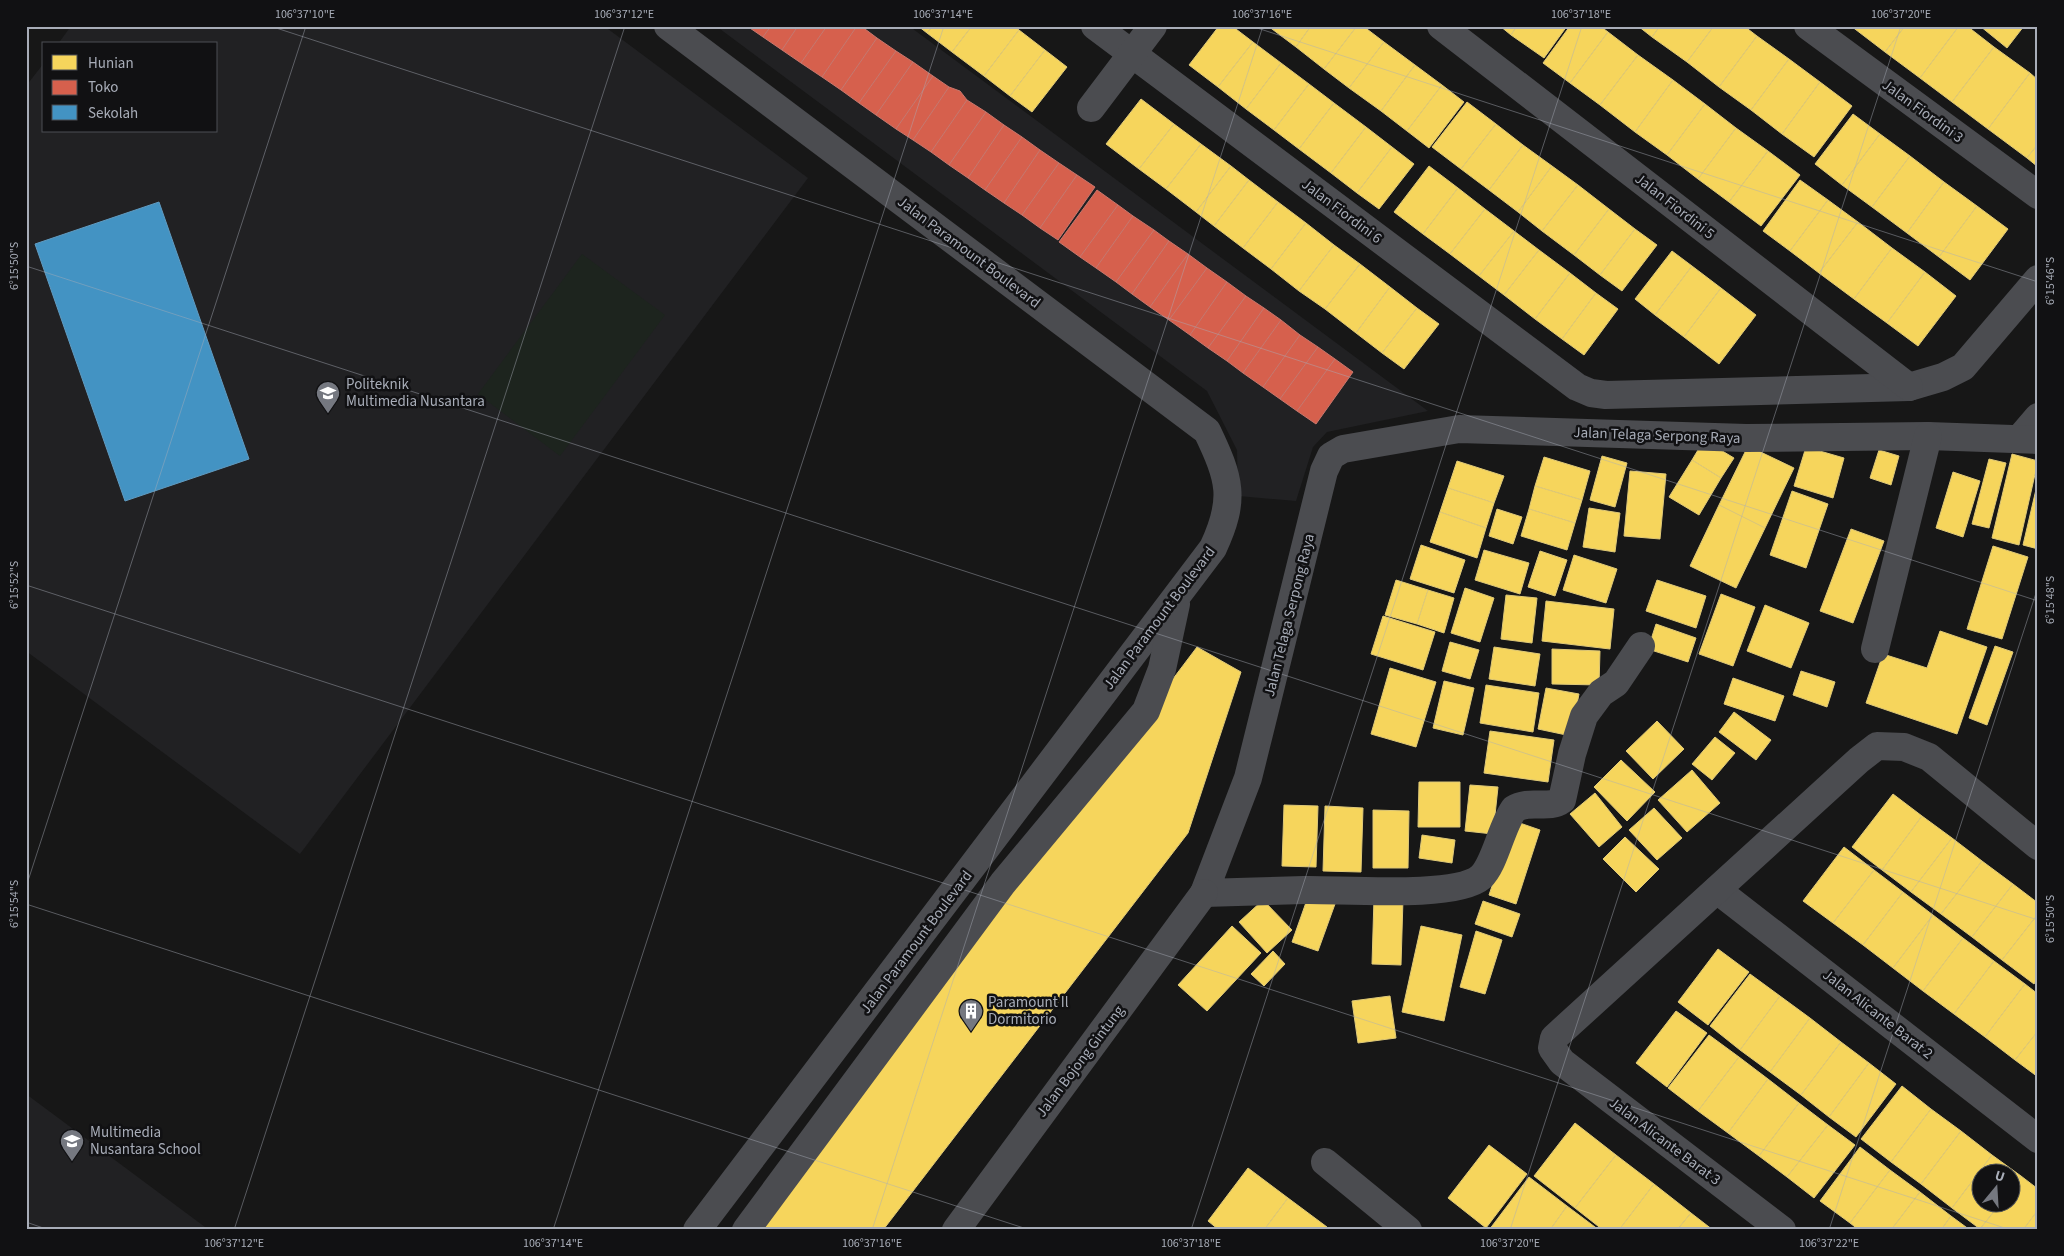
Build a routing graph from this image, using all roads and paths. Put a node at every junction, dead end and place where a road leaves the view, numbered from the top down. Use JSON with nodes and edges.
{"nodes":[{"id":1,"x":668,"y":26,"type":"edge"},
{"id":2,"x":1094,"y":26,"type":"edge"},
{"id":3,"x":1153,"y":26,"type":"edge"},
{"id":4,"x":1441,"y":26,"type":"edge"},
{"id":5,"x":1808,"y":26,"type":"edge"},
{"id":6,"x":1132,"y":54,"type":"junction"},
{"id":7,"x":1091,"y":108,"type":"dead end"},
{"id":8,"x":2038,"y":195,"type":"edge"},
{"id":9,"x":2038,"y":279,"type":"edge"},
{"id":10,"x":1909,"y":386,"type":"junction"},
{"id":11,"x":2038,"y":417,"type":"edge"},
{"id":12,"x":1928,"y":436,"type":"junction"},
{"id":13,"x":2029,"y":439,"type":"edge"},
{"id":14,"x":1177,"y":595,"type":"junction"},
{"id":15,"x":1641,"y":646,"type":"dead end"},
{"id":16,"x":1875,"y":649,"type":"dead end"},
{"id":17,"x":2038,"y":846,"type":"edge"},
{"id":18,"x":1717,"y":890,"type":"junction"},
{"id":19,"x":1204,"y":893,"type":"junction"},
{"id":20,"x":2038,"y":1139,"type":"edge"},
{"id":21,"x":1325,"y":1162,"type":"dead end"},
{"id":22,"x":697,"y":1230,"type":"edge"},
{"id":23,"x":746,"y":1230,"type":"edge"},
{"id":24,"x":956,"y":1230,"type":"edge"},
{"id":25,"x":1408,"y":1230,"type":"edge"},
{"id":26,"x":1782,"y":1230,"type":"edge"}],
"edges":[{"from":1,"to":14,"type":"street","name":"Jalan Paramount Boulevard"},
{"from":2,"to":6,"type":"street","name":"Jalan Fiordini 6"},
{"from":3,"to":6,"type":"street"},
{"from":4,"to":10,"type":"street","name":"Jalan Fiordini 5"},
{"from":5,"to":8,"type":"street","name":"Jalan Fiordini 3"},
{"from":6,"to":7,"type":"street"},
{"from":6,"to":10,"type":"street","name":"Jalan Fiordini 6"},
{"from":9,"to":10,"type":"street"},
{"from":11,"to":13,"type":"street"},
{"from":12,"to":13,"type":"street","name":"Jalan Telaga Serpong Raya"},
{"from":12,"to":16,"type":"street"},
{"from":12,"to":19,"type":"street","name":"Jalan Telaga Serpong Raya"},
{"from":14,"to":22,"type":"street","name":"Jalan Paramount Boulevard"},
{"from":14,"to":23,"type":"street"},
{"from":15,"to":19,"type":"street"},
{"from":17,"to":18,"type":"street"},
{"from":18,"to":20,"type":"street","name":"Jalan Alicante Barat 2"},
{"from":18,"to":26,"type":"street","name":"Jalan Alicante Barat 3"},
{"from":19,"to":24,"type":"street","name":"Jalan Bojong Gintung"},
{"from":21,"to":25,"type":"street"}]}
